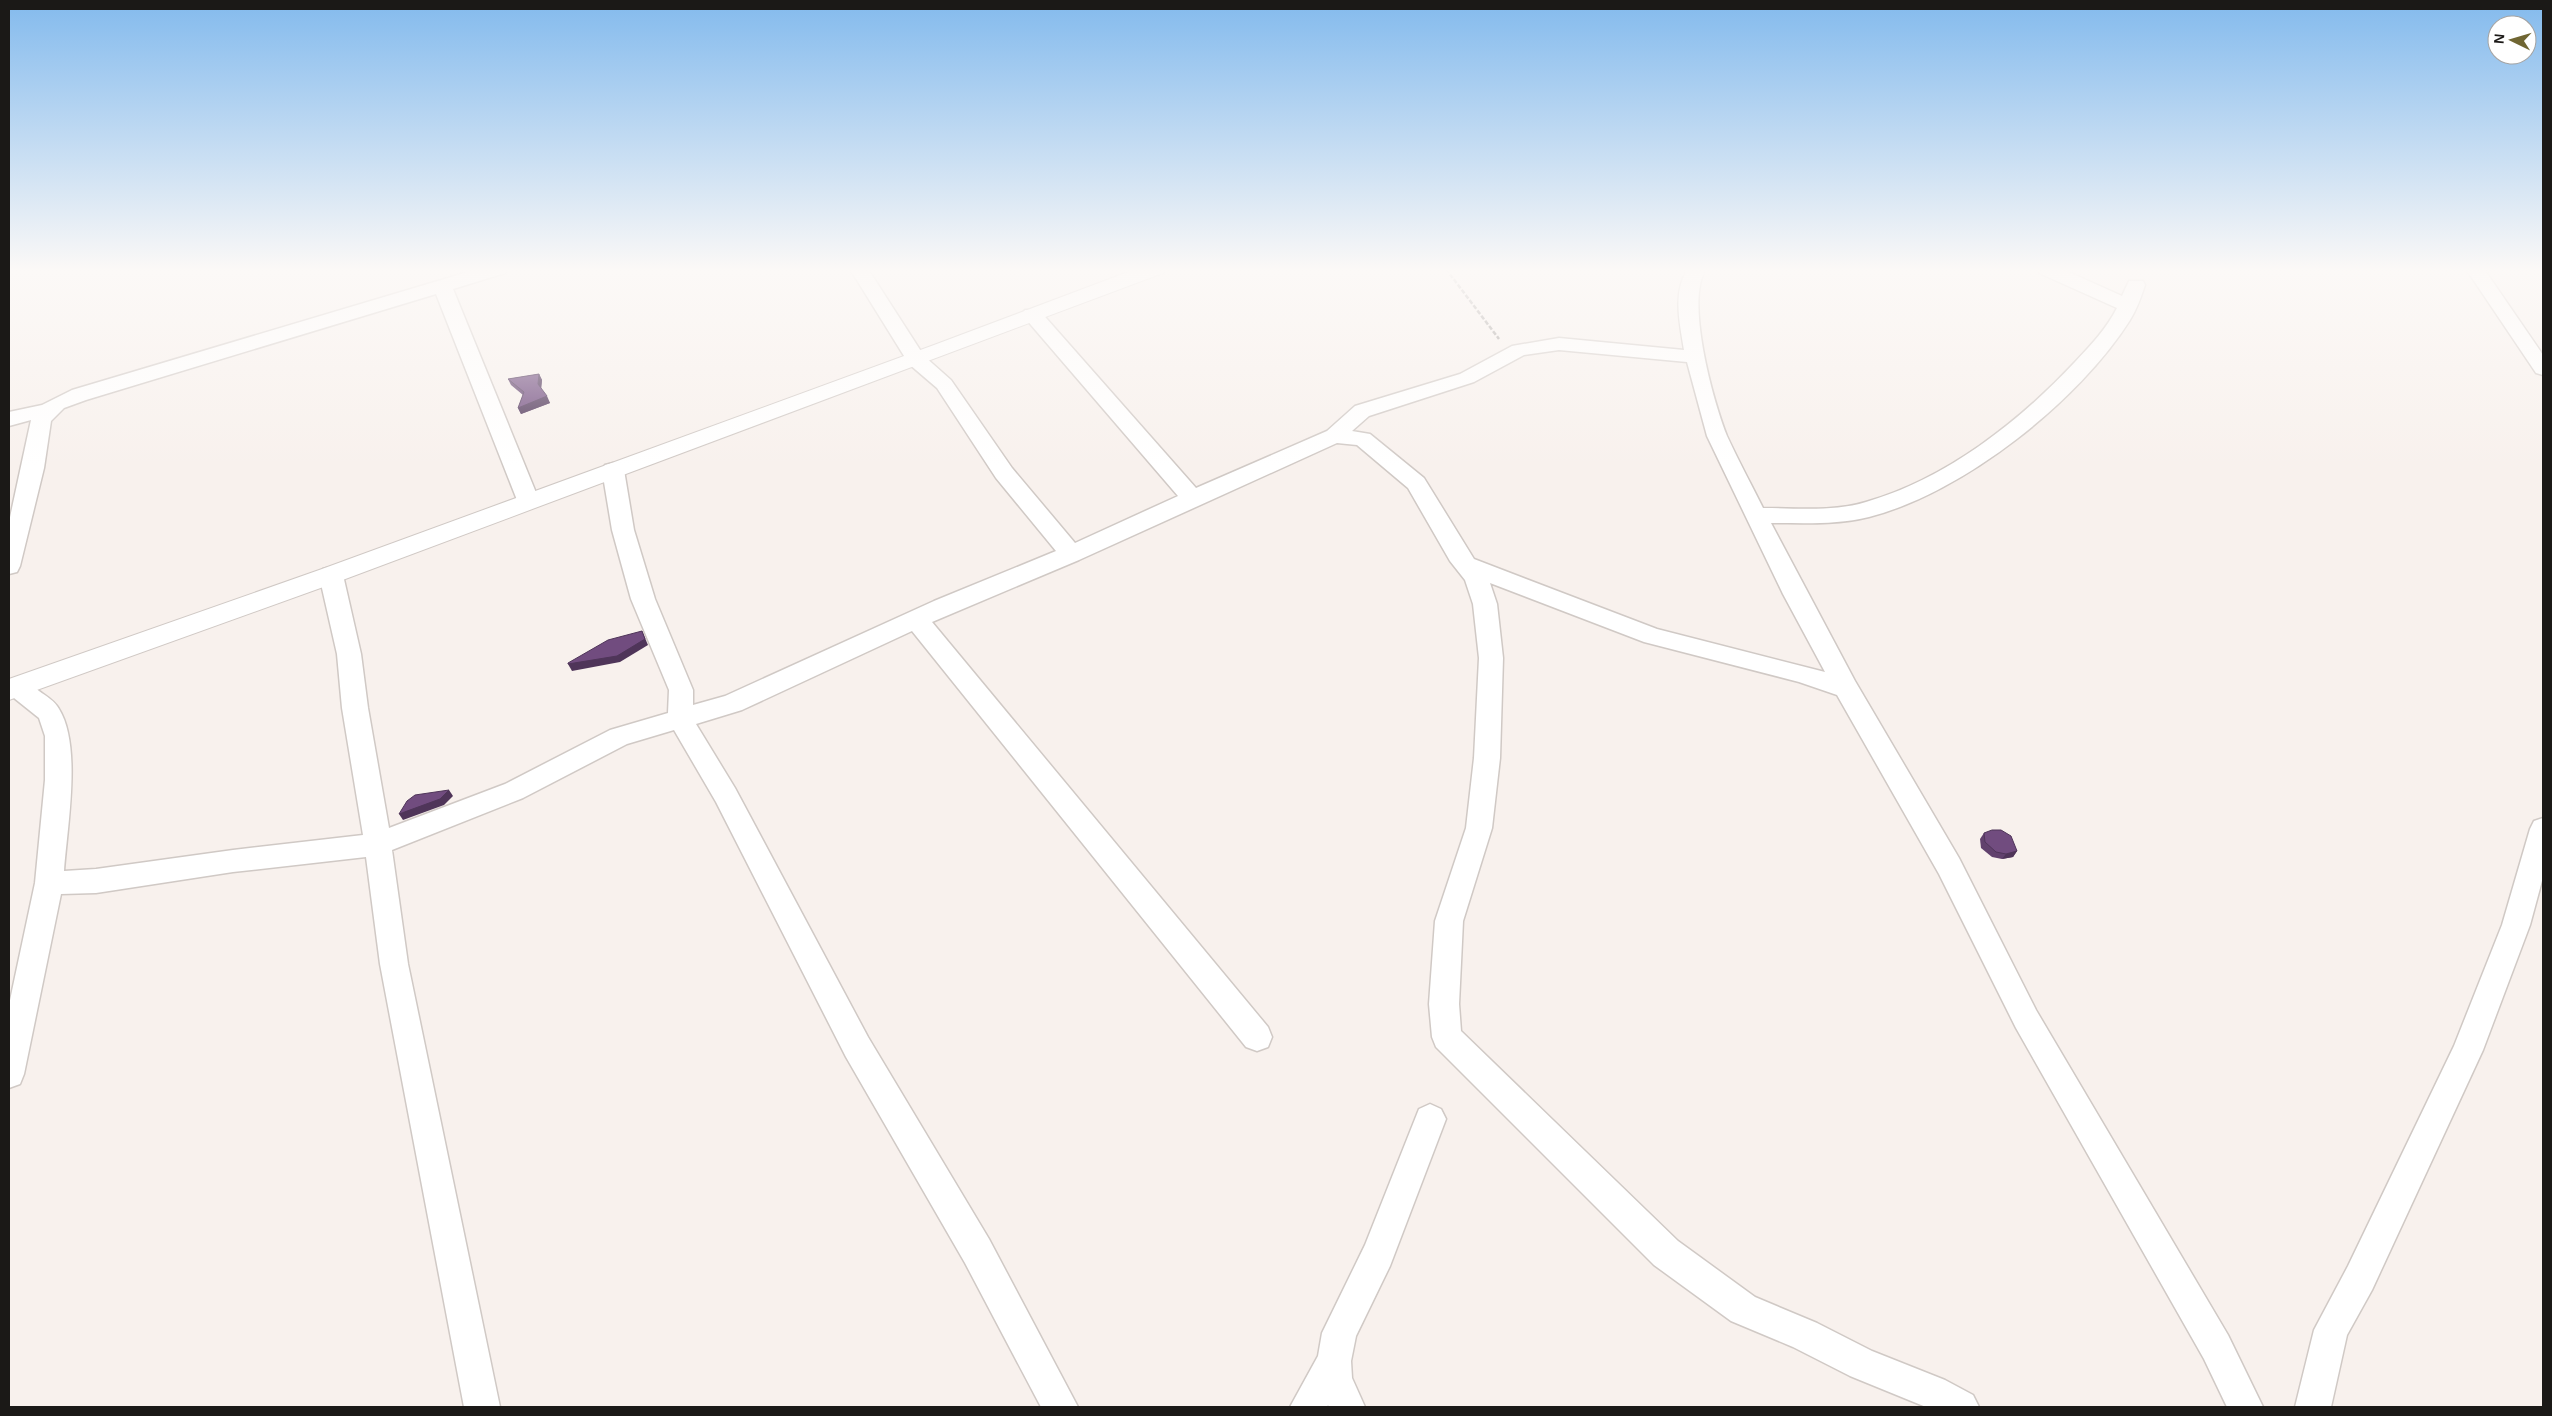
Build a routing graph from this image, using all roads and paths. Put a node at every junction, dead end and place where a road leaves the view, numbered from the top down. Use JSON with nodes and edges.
{"nodes":[{"id":1,"x":280,"y":335,"type":"edge"},
{"id":2,"x":463,"y":335,"type":"edge"},
{"id":3,"x":900,"y":335,"type":"edge"},
{"id":4,"x":979,"y":335,"type":"edge"},
{"id":5,"x":1049,"y":335,"type":"edge"},
{"id":6,"x":1495,"y":335,"type":"edge"},
{"id":7,"x":1691,"y":335,"type":"edge"},
{"id":8,"x":2107,"y":335,"type":"edge"},
{"id":9,"x":2520,"y":335,"type":"edge"},
{"id":10,"x":1519,"y":350,"type":"junction"},
{"id":11,"x":1696,"y":357,"type":"junction"},
{"id":12,"x":916,"y":360,"type":"junction"},
{"id":13,"x":2543,"y":369,"type":"edge"},
{"id":14,"x":48,"y":410,"type":"junction"},
{"id":15,"x":9,"y":419,"type":"edge"},
{"id":16,"x":1334,"y":436,"type":"junction"},
{"id":17,"x":613,"y":470,"type":"junction"},
{"id":18,"x":1192,"y":498,"type":"junction"},
{"id":19,"x":528,"y":500,"type":"junction"},
{"id":20,"x":1757,"y":515,"type":"junction"},
{"id":21,"x":1071,"y":554,"type":"junction"},
{"id":22,"x":1466,"y":565,"type":"junction"},
{"id":23,"x":9,"y":566,"type":"edge"},
{"id":24,"x":331,"y":575,"type":"junction"},
{"id":25,"x":916,"y":620,"type":"junction"},
{"id":26,"x":1846,"y":688,"type":"junction"},
{"id":27,"x":13,"y":689,"type":"edge"},
{"id":28,"x":680,"y":718,"type":"junction"},
{"id":29,"x":2543,"y":829,"type":"edge"},
{"id":30,"x":378,"y":844,"type":"junction"},
{"id":31,"x":49,"y":883,"type":"junction"},
{"id":32,"x":1257,"y":1037,"type":"dead end"},
{"id":33,"x":9,"y":1074,"type":"edge"},
{"id":34,"x":1430,"y":1120,"type":"dead end"},
{"id":35,"x":1334,"y":1361,"type":"junction"},
{"id":36,"x":482,"y":1407,"type":"edge"},
{"id":37,"x":1060,"y":1407,"type":"edge"},
{"id":38,"x":1308,"y":1407,"type":"edge"},
{"id":39,"x":1347,"y":1407,"type":"edge"},
{"id":40,"x":1961,"y":1407,"type":"edge"},
{"id":41,"x":2245,"y":1407,"type":"edge"},
{"id":42,"x":2313,"y":1407,"type":"edge"}],
"edges":[{"from":1,"to":14,"type":"street"},
{"from":2,"to":19,"type":"street"},
{"from":3,"to":12,"type":"street"},
{"from":4,"to":12,"type":"street"},
{"from":5,"to":18,"type":"street"},
{"from":6,"to":10,"type":"path"},
{"from":7,"to":11,"type":"street"},
{"from":8,"to":20,"type":"street"},
{"from":9,"to":13,"type":"street"},
{"from":10,"to":11,"type":"street"},
{"from":10,"to":16,"type":"street"},
{"from":11,"to":20,"type":"street"},
{"from":12,"to":17,"type":"street"},
{"from":12,"to":21,"type":"street"},
{"from":14,"to":15,"type":"street"},
{"from":14,"to":23,"type":"street"},
{"from":16,"to":18,"type":"street"},
{"from":16,"to":22,"type":"street"},
{"from":17,"to":19,"type":"street"},
{"from":17,"to":28,"type":"street"},
{"from":18,"to":21,"type":"street"},
{"from":19,"to":24,"type":"street"},
{"from":20,"to":26,"type":"street"},
{"from":21,"to":25,"type":"street"},
{"from":22,"to":26,"type":"street"},
{"from":22,"to":40,"type":"street"},
{"from":24,"to":27,"type":"street"},
{"from":24,"to":30,"type":"street"},
{"from":25,"to":28,"type":"street"},
{"from":25,"to":32,"type":"street"},
{"from":26,"to":41,"type":"street"},
{"from":27,"to":31,"type":"street"},
{"from":28,"to":30,"type":"street"},
{"from":28,"to":37,"type":"street"},
{"from":29,"to":42,"type":"street"},
{"from":30,"to":31,"type":"street"},
{"from":30,"to":36,"type":"street"},
{"from":31,"to":33,"type":"street"},
{"from":34,"to":35,"type":"street"},
{"from":35,"to":38,"type":"street"},
{"from":35,"to":39,"type":"street"}]}
